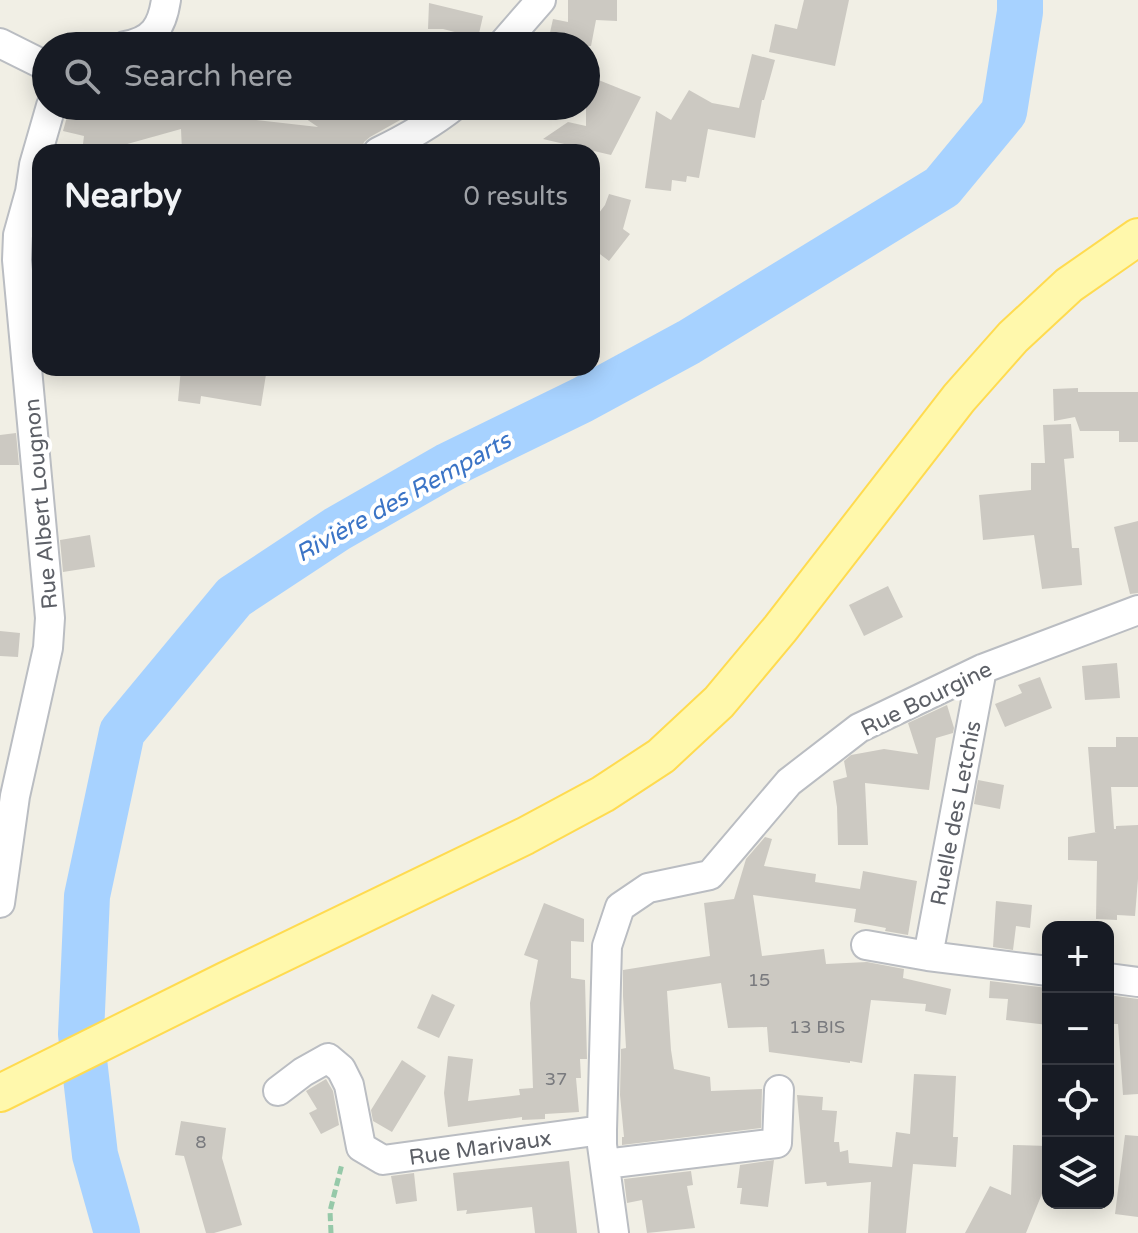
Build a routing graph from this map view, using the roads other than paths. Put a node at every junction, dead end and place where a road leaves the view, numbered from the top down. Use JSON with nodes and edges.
{"nodes":[{"id":1,"x":166,"y":0,"type":"edge"},
{"id":2,"x":541,"y":0,"type":"edge"},
{"id":3,"x":155,"y":32,"type":"edge"},
{"id":4,"x":513,"y":32,"type":"edge"},
{"id":5,"x":0,"y":43,"type":"edge"},
{"id":6,"x":32,"y":59,"type":"edge"},
{"id":7,"x":48,"y":120,"type":"edge"},
{"id":8,"x":433,"y":120,"type":"edge"},
{"id":9,"x":42,"y":144,"type":"edge"},
{"id":10,"x":393,"y":144,"type":"edge"},
{"id":11,"x":32,"y":185,"type":"edge"},
{"id":12,"x":1138,"y":237,"type":"edge"},
{"id":13,"x":9,"y":262,"type":"edge"},
{"id":14,"x":1138,"y":610,"type":"edge"},
{"id":15,"x":982,"y":669,"type":"junction"},
{"id":16,"x":0,"y":903,"type":"edge"},
{"id":17,"x":866,"y":945,"type":"dead end"},
{"id":18,"x":928,"y":956,"type":"junction"},
{"id":19,"x":1042,"y":970,"type":"edge"},
{"id":20,"x":1114,"y":979,"type":"edge"},
{"id":21,"x":1138,"y":982,"type":"edge"},
{"id":22,"x":779,"y":1090,"type":"dead end"},
{"id":23,"x":278,"y":1091,"type":"dead end"},
{"id":24,"x":0,"y":1093,"type":"edge"},
{"id":25,"x":602,"y":1130,"type":"junction"},
{"id":26,"x":605,"y":1164,"type":"junction"},
{"id":27,"x":614,"y":1233,"type":"edge"}],
"edges":[{"from":1,"to":3,"type":"street"},
{"from":2,"to":4,"type":"street"},
{"from":5,"to":6,"type":"street"},
{"from":7,"to":9,"type":"street","name":"Rue Albert Lougnon"},
{"from":8,"to":10,"type":"street"},
{"from":11,"to":13,"type":"street","name":"Rue Albert Lougnon"},
{"from":12,"to":24,"type":"main road"},
{"from":13,"to":16,"type":"street","name":"Rue Albert Lougnon"},
{"from":14,"to":15,"type":"street","name":"Rue Bourgine"},
{"from":15,"to":18,"type":"street","name":"Ruelle des Letchis"},
{"from":15,"to":25,"type":"street","name":"Rue Bourgine"},
{"from":17,"to":18,"type":"street"},
{"from":18,"to":19,"type":"street"},
{"from":20,"to":21,"type":"street"},
{"from":22,"to":26,"type":"street"},
{"from":23,"to":25,"type":"street","name":"Rue Marivaux"},
{"from":25,"to":26,"type":"street","name":"Rue Bourgine"},
{"from":26,"to":27,"type":"street","name":"Rue Bourgine"}]}
